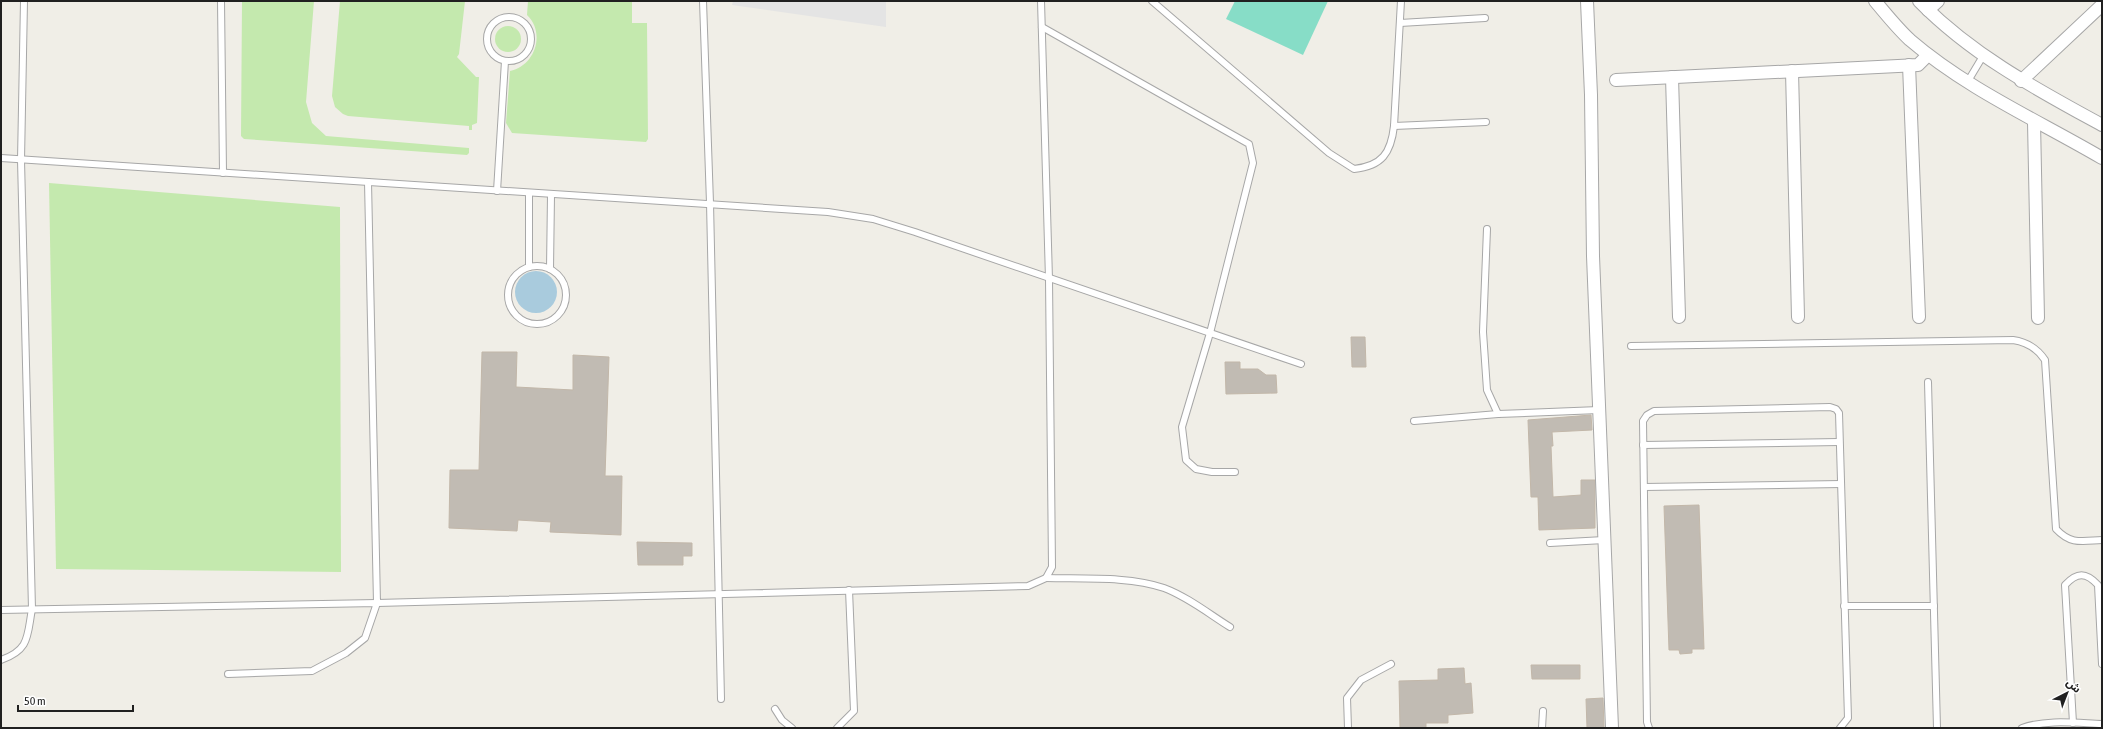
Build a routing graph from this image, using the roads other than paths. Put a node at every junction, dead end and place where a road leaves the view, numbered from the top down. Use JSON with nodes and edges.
{"nodes":[{"id":1,"x":24,"y":1,"type":"edge"},
{"id":2,"x":221,"y":1,"type":"edge"},
{"id":3,"x":702,"y":1,"type":"edge"},
{"id":4,"x":1040,"y":1,"type":"edge"},
{"id":5,"x":1152,"y":1,"type":"edge"},
{"id":6,"x":1402,"y":1,"type":"edge"},
{"id":7,"x":1587,"y":1,"type":"edge"},
{"id":8,"x":1875,"y":1,"type":"edge"},
{"id":9,"x":1919,"y":1,"type":"edge"},
{"id":10,"x":1938,"y":1,"type":"edge"},
{"id":11,"x":2102,"y":5,"type":"edge"},
{"id":12,"x":1928,"y":10,"type":"junction"},
{"id":13,"x":1484,"y":18,"type":"dead end"},
{"id":14,"x":1400,"y":23,"type":"junction"},
{"id":15,"x":1042,"y":27,"type":"junction"},
{"id":16,"x":1928,"y":55,"type":"junction"},
{"id":17,"x":1983,"y":56,"type":"junction"},
{"id":18,"x":505,"y":61,"type":"junction"},
{"id":19,"x":1909,"y":65,"type":"junction"},
{"id":20,"x":1792,"y":71,"type":"junction"},
{"id":21,"x":1672,"y":77,"type":"junction"},
{"id":22,"x":1616,"y":80,"type":"dead end"},
{"id":23,"x":1968,"y":81,"type":"junction"},
{"id":24,"x":2021,"y":81,"type":"junction"},
{"id":25,"x":1486,"y":122,"type":"dead end"},
{"id":26,"x":2034,"y":122,"type":"junction"},
{"id":27,"x":2102,"y":125,"type":"edge"},
{"id":28,"x":1394,"y":126,"type":"junction"},
{"id":29,"x":1,"y":158,"type":"edge"},
{"id":30,"x":2102,"y":158,"type":"edge"},
{"id":31,"x":21,"y":160,"type":"junction"},
{"id":32,"x":223,"y":173,"type":"junction"},
{"id":33,"x":368,"y":182,"type":"junction"},
{"id":34,"x":497,"y":191,"type":"junction"},
{"id":35,"x":529,"y":193,"type":"junction"},
{"id":36,"x":551,"y":195,"type":"junction"},
{"id":37,"x":710,"y":204,"type":"junction"},
{"id":38,"x":1487,"y":229,"type":"dead end"},
{"id":39,"x":529,"y":267,"type":"junction"},
{"id":40,"x":550,"y":269,"type":"junction"},
{"id":41,"x":1049,"y":279,"type":"junction"},
{"id":42,"x":1680,"y":317,"type":"dead end"},
{"id":43,"x":1798,"y":317,"type":"dead end"},
{"id":44,"x":1919,"y":317,"type":"dead end"},
{"id":45,"x":2038,"y":318,"type":"dead end"},
{"id":46,"x":1210,"y":333,"type":"junction"},
{"id":47,"x":1631,"y":346,"type":"dead end"},
{"id":48,"x":1300,"y":364,"type":"dead end"},
{"id":49,"x":1928,"y":382,"type":"dead end"},
{"id":50,"x":1599,"y":410,"type":"junction"},
{"id":51,"x":1498,"y":414,"type":"junction"},
{"id":52,"x":1414,"y":422,"type":"dead end"},
{"id":53,"x":1840,"y":442,"type":"junction"},
{"id":54,"x":1643,"y":446,"type":"junction"},
{"id":55,"x":1235,"y":472,"type":"dead end"},
{"id":56,"x":1841,"y":484,"type":"junction"},
{"id":57,"x":1644,"y":487,"type":"junction"},
{"id":58,"x":1604,"y":540,"type":"junction"},
{"id":59,"x":2102,"y":540,"type":"edge"},
{"id":60,"x":1550,"y":543,"type":"dead end"},
{"id":61,"x":1046,"y":578,"type":"junction"},
{"id":62,"x":849,"y":590,"type":"junction"},
{"id":63,"x":718,"y":593,"type":"junction"},
{"id":64,"x":377,"y":603,"type":"junction"},
{"id":65,"x":1844,"y":606,"type":"junction"},
{"id":66,"x":1934,"y":606,"type":"junction"},
{"id":67,"x":32,"y":609,"type":"junction"},
{"id":68,"x":1,"y":610,"type":"edge"},
{"id":69,"x":1230,"y":627,"type":"dead end"},
{"id":70,"x":1,"y":660,"type":"edge"},
{"id":71,"x":1391,"y":664,"type":"dead end"},
{"id":72,"x":2102,"y":664,"type":"edge"},
{"id":73,"x":228,"y":674,"type":"dead end"},
{"id":74,"x":721,"y":698,"type":"dead end"},
{"id":75,"x":776,"y":709,"type":"dead end"},
{"id":76,"x":1543,"y":711,"type":"dead end"},
{"id":77,"x":2073,"y":722,"type":"junction"},
{"id":78,"x":2102,"y":724,"type":"edge"},
{"id":79,"x":792,"y":728,"type":"edge"},
{"id":80,"x":837,"y":728,"type":"edge"},
{"id":81,"x":1348,"y":728,"type":"edge"},
{"id":82,"x":1542,"y":728,"type":"edge"},
{"id":83,"x":1612,"y":728,"type":"edge"},
{"id":84,"x":1649,"y":728,"type":"edge"},
{"id":85,"x":1840,"y":728,"type":"edge"},
{"id":86,"x":1937,"y":728,"type":"edge"},
{"id":87,"x":2022,"y":728,"type":"edge"}],
"edges":[{"from":1,"to":31,"type":"lane"},
{"from":2,"to":32,"type":"lane"},
{"from":3,"to":37,"type":"lane"},
{"from":4,"to":15,"type":"lane"},
{"from":5,"to":28,"type":"lane"},
{"from":6,"to":14,"type":"lane"},
{"from":7,"to":50,"type":"street"},
{"from":8,"to":16,"type":"street"},
{"from":9,"to":12,"type":"street"},
{"from":10,"to":12,"type":"street"},
{"from":11,"to":24,"type":"street"},
{"from":12,"to":17,"type":"street"},
{"from":13,"to":14,"type":"lane"},
{"from":14,"to":28,"type":"lane"},
{"from":15,"to":41,"type":"lane"},
{"from":15,"to":46,"type":"lane"},
{"from":16,"to":19,"type":"street"},
{"from":16,"to":23,"type":"street"},
{"from":17,"to":23,"type":"lane"},
{"from":17,"to":24,"type":"street"},
{"from":18,"to":18,"type":"lane"},
{"from":18,"to":34,"type":"lane"},
{"from":19,"to":20,"type":"street"},
{"from":19,"to":44,"type":"street"},
{"from":20,"to":21,"type":"street"},
{"from":20,"to":43,"type":"street"},
{"from":21,"to":22,"type":"street"},
{"from":21,"to":42,"type":"street"},
{"from":23,"to":26,"type":"street"},
{"from":24,"to":27,"type":"street"},
{"from":25,"to":28,"type":"lane"},
{"from":26,"to":30,"type":"street"},
{"from":26,"to":45,"type":"street"},
{"from":29,"to":31,"type":"lane"},
{"from":31,"to":32,"type":"lane"},
{"from":31,"to":67,"type":"lane"},
{"from":32,"to":33,"type":"lane"},
{"from":33,"to":34,"type":"lane"},
{"from":33,"to":64,"type":"lane"},
{"from":34,"to":35,"type":"lane"},
{"from":35,"to":36,"type":"lane"},
{"from":35,"to":39,"type":"lane"},
{"from":36,"to":37,"type":"lane"},
{"from":36,"to":40,"type":"lane"},
{"from":37,"to":41,"type":"lane"},
{"from":37,"to":63,"type":"lane"},
{"from":38,"to":51,"type":"lane"},
{"from":39,"to":40,"type":"lane"},
{"from":39,"to":40,"type":"lane"},
{"from":41,"to":46,"type":"lane"},
{"from":41,"to":61,"type":"lane"},
{"from":46,"to":48,"type":"lane"},
{"from":46,"to":55,"type":"lane"},
{"from":47,"to":59,"type":"lane"},
{"from":49,"to":66,"type":"lane"},
{"from":50,"to":51,"type":"lane"},
{"from":50,"to":58,"type":"street"},
{"from":51,"to":52,"type":"lane"},
{"from":53,"to":54,"type":"lane"},
{"from":53,"to":54,"type":"lane"},
{"from":53,"to":56,"type":"lane"},
{"from":54,"to":57,"type":"lane"},
{"from":56,"to":57,"type":"lane"},
{"from":56,"to":65,"type":"lane"},
{"from":57,"to":84,"type":"lane"},
{"from":58,"to":60,"type":"lane"},
{"from":58,"to":83,"type":"street"},
{"from":61,"to":62,"type":"lane"},
{"from":61,"to":69,"type":"lane"},
{"from":62,"to":63,"type":"lane"},
{"from":62,"to":80,"type":"lane"},
{"from":63,"to":64,"type":"lane"},
{"from":63,"to":74,"type":"lane"},
{"from":64,"to":67,"type":"lane"},
{"from":64,"to":73,"type":"lane"},
{"from":65,"to":66,"type":"lane"},
{"from":65,"to":85,"type":"lane"},
{"from":66,"to":86,"type":"lane"},
{"from":67,"to":68,"type":"lane"},
{"from":67,"to":70,"type":"lane"},
{"from":71,"to":81,"type":"lane"},
{"from":72,"to":77,"type":"lane"},
{"from":75,"to":79,"type":"lane"},
{"from":76,"to":82,"type":"lane"},
{"from":77,"to":78,"type":"lane"},
{"from":77,"to":87,"type":"lane"}]}
